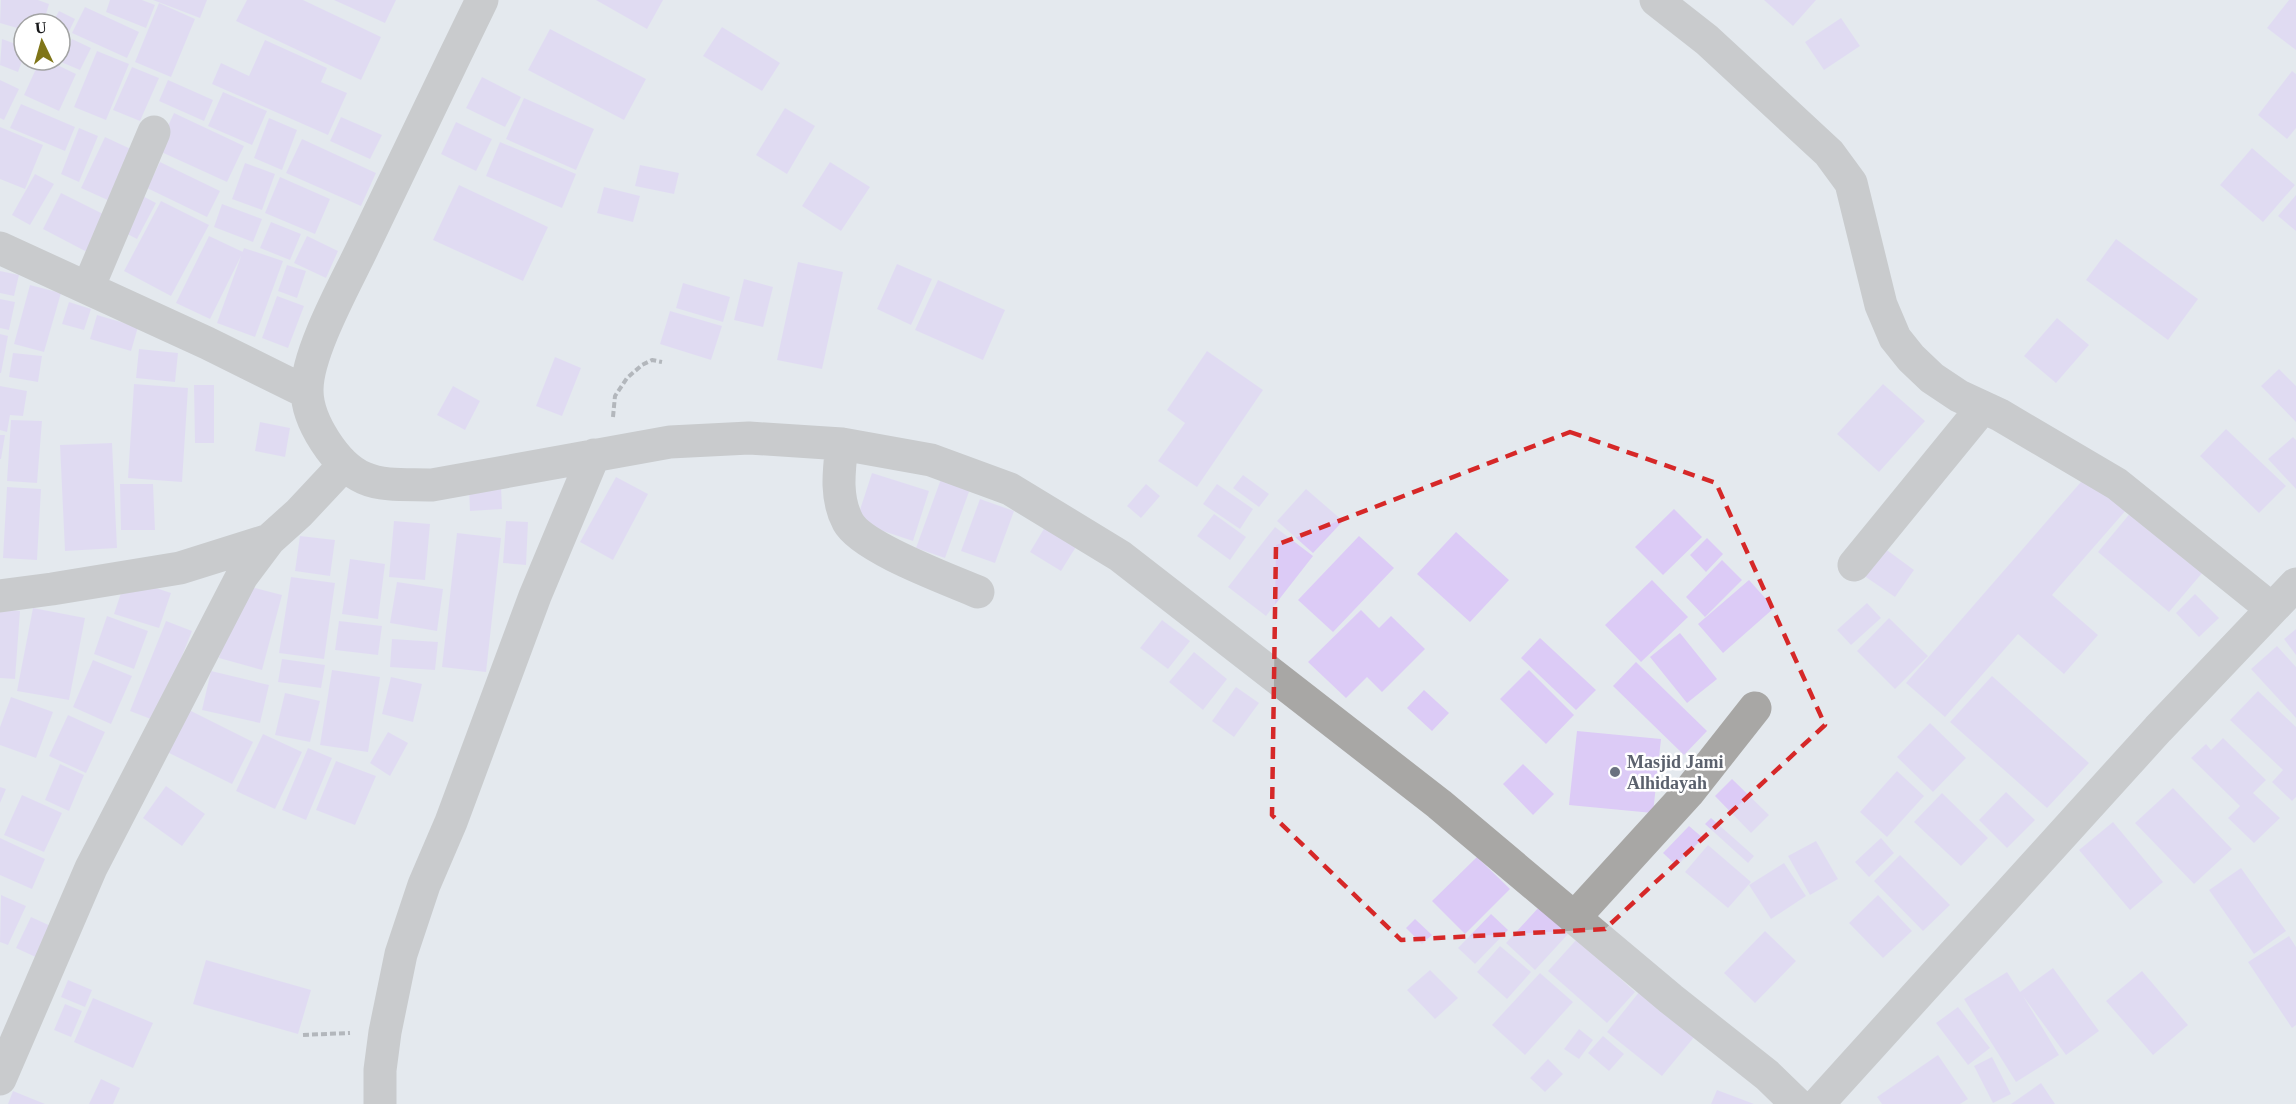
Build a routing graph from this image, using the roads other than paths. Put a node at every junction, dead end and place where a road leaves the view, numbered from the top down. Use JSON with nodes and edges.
{"nodes":[{"id":1,"x":482,"y":0,"type":"edge"},
{"id":2,"x":1656,"y":0,"type":"edge"},
{"id":3,"x":154,"y":132,"type":"dead end"},
{"id":4,"x":0,"y":248,"type":"edge"},
{"id":5,"x":88,"y":288,"type":"junction"},
{"id":6,"x":306,"y":392,"type":"junction"},
{"id":7,"x":1983,"y":407,"type":"junction"},
{"id":8,"x":842,"y":444,"type":"junction"},
{"id":9,"x":608,"y":452,"type":"junction"},
{"id":10,"x":343,"y":466,"type":"junction"},
{"id":11,"x":269,"y":540,"type":"junction"},
{"id":12,"x":1854,"y":565,"type":"dead end"},
{"id":13,"x":2296,"y":584,"type":"edge"},
{"id":14,"x":978,"y":592,"type":"dead end"},
{"id":15,"x":0,"y":596,"type":"edge"},
{"id":16,"x":2272,"y":609,"type":"junction"},
{"id":17,"x":1755,"y":708,"type":"dead end"},
{"id":18,"x":1574,"y":918,"type":"junction"},
{"id":19,"x":0,"y":1078,"type":"edge"},
{"id":20,"x":380,"y":1104,"type":"edge"},
{"id":21,"x":1797,"y":1104,"type":"edge"},
{"id":22,"x":1818,"y":1104,"type":"edge"}],
"edges":[{"from":1,"to":6,"type":"street"},
{"from":2,"to":7,"type":"street"},
{"from":3,"to":5,"type":"street"},
{"from":4,"to":5,"type":"street"},
{"from":5,"to":6,"type":"street"},
{"from":6,"to":10,"type":"street"},
{"from":7,"to":12,"type":"street"},
{"from":7,"to":16,"type":"street"},
{"from":8,"to":9,"type":"street"},
{"from":8,"to":14,"type":"street"},
{"from":8,"to":18,"type":"street"},
{"from":9,"to":10,"type":"street"},
{"from":9,"to":20,"type":"street"},
{"from":10,"to":11,"type":"street"},
{"from":11,"to":15,"type":"street"},
{"from":11,"to":19,"type":"street"},
{"from":13,"to":16,"type":"street"},
{"from":16,"to":22,"type":"street"},
{"from":17,"to":18,"type":"street"},
{"from":18,"to":21,"type":"street"}]}
